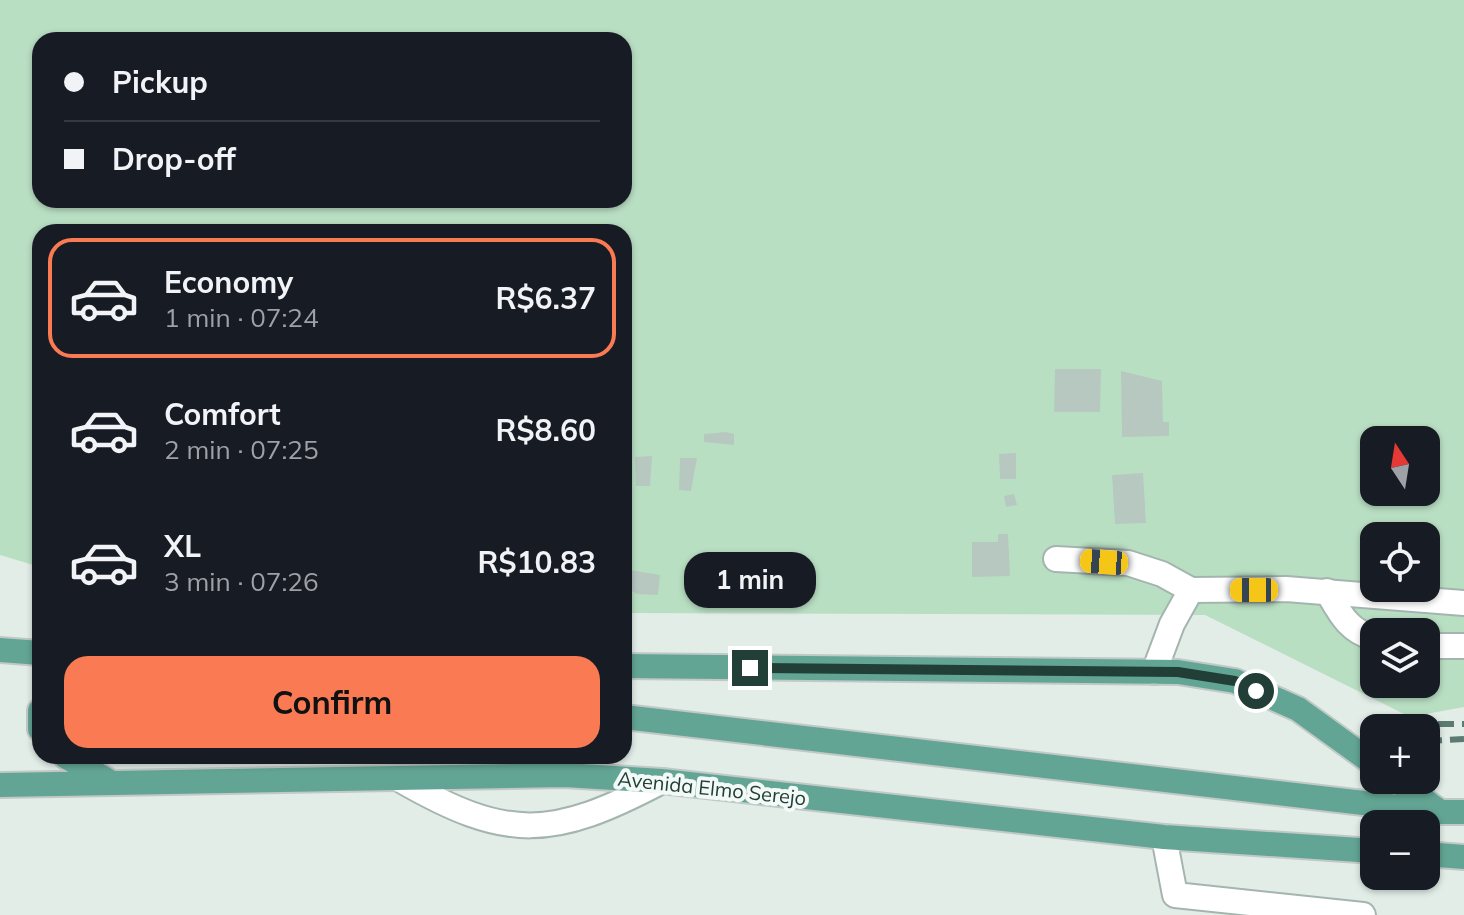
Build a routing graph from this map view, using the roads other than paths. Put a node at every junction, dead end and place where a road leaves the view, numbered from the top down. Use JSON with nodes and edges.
{"nodes":[{"id":1,"x":1056,"y":559,"type":"dead end"},
{"id":2,"x":1191,"y":590,"type":"junction"},
{"id":3,"x":1327,"y":591,"type":"junction"},
{"id":4,"x":1464,"y":603,"type":"edge"},
{"id":5,"x":1360,"y":634,"type":"edge"},
{"id":6,"x":1440,"y":646,"type":"edge"},
{"id":7,"x":1464,"y":646,"type":"edge"},
{"id":8,"x":0,"y":650,"type":"edge"},
{"id":9,"x":32,"y":652,"type":"edge"},
{"id":10,"x":632,"y":666,"type":"edge"},
{"id":11,"x":1154,"y":672,"type":"junction"},
{"id":12,"x":632,"y":718,"type":"edge"},
{"id":13,"x":1360,"y":754,"type":"edge"},
{"id":14,"x":79,"y":764,"type":"edge"},
{"id":15,"x":399,"y":779,"type":"junction"},
{"id":16,"x":662,"y":781,"type":"junction"},
{"id":17,"x":115,"y":784,"type":"junction"},
{"id":18,"x":0,"y":785,"type":"edge"},
{"id":19,"x":1420,"y":794,"type":"edge"},
{"id":20,"x":1452,"y":812,"type":"edge"},
{"id":21,"x":1164,"y":837,"type":"junction"},
{"id":22,"x":1360,"y":850,"type":"edge"},
{"id":23,"x":1440,"y":855,"type":"edge"},
{"id":24,"x":1464,"y":857,"type":"edge"},
{"id":25,"x":1174,"y":905,"type":"edge"},
{"id":26,"x":1363,"y":915,"type":"edge"}],
"edges":[{"from":1,"to":2,"type":"lane"},
{"from":2,"to":3,"type":"lane"},
{"from":2,"to":11,"type":"lane"},
{"from":3,"to":4,"type":"lane"},
{"from":3,"to":5,"type":"lane"},
{"from":6,"to":7,"type":"lane"},
{"from":8,"to":9,"type":"main road"},
{"from":10,"to":11,"type":"main road"},
{"from":11,"to":13,"type":"main road"},
{"from":12,"to":20,"type":"main road"},
{"from":14,"to":17,"type":"main road"},
{"from":15,"to":16,"type":"main road","name":"Avenida Elmo Serejo"},
{"from":15,"to":16,"type":"lane"},
{"from":15,"to":17,"type":"main road","name":"Avenida Elmo Serejo"},
{"from":16,"to":21,"type":"main road","name":"Avenida Elmo Serejo"},
{"from":17,"to":18,"type":"main road","name":"Avenida Elmo Serejo"},
{"from":19,"to":20,"type":"main road"},
{"from":21,"to":22,"type":"main road","name":"Avenida Elmo Serejo"},
{"from":21,"to":25,"type":"lane"},
{"from":23,"to":24,"type":"main road"},
{"from":25,"to":26,"type":"lane"}]}
